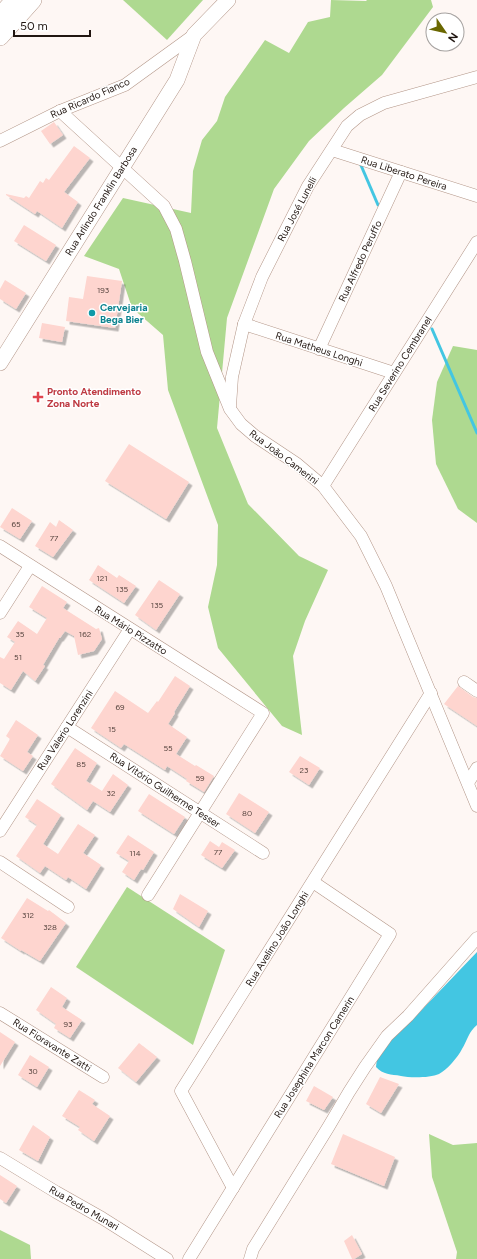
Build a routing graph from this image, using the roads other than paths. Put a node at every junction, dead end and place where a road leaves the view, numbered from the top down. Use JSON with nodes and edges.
{"nodes":[{"id":1,"x":14,"y":0,"type":"edge"},
{"id":2,"x":32,"y":0,"type":"edge"},
{"id":3,"x":228,"y":0,"type":"edge"},
{"id":4,"x":0,"y":16,"type":"edge"},
{"id":5,"x":194,"y":35,"type":"junction"},
{"id":6,"x":0,"y":37,"type":"edge"},
{"id":7,"x":477,"y":77,"type":"edge"},
{"id":8,"x":60,"y":111,"type":"junction"},
{"id":9,"x":0,"y":141,"type":"edge"},
{"id":10,"x":332,"y":150,"type":"junction"},
{"id":11,"x":122,"y":168,"type":"junction"},
{"id":12,"x":401,"y":172,"type":"junction"},
{"id":13,"x":477,"y":196,"type":"edge"},
{"id":14,"x":477,"y":242,"type":"edge"},
{"id":15,"x":244,"y":324,"type":"junction"},
{"id":16,"x":319,"y":349,"type":"junction"},
{"id":17,"x":0,"y":362,"type":"edge"},
{"id":18,"x":394,"y":374,"type":"junction"},
{"id":19,"x":230,"y":409,"type":"junction"},
{"id":20,"x":323,"y":486,"type":"junction"},
{"id":21,"x":0,"y":546,"type":"edge"},
{"id":22,"x":30,"y":566,"type":"junction"},
{"id":23,"x":0,"y":613,"type":"edge"},
{"id":24,"x":130,"y":629,"type":"junction"},
{"id":25,"x":464,"y":682,"type":"dead end"},
{"id":26,"x":477,"y":691,"type":"edge"},
{"id":27,"x":431,"y":693,"type":"junction"},
{"id":28,"x":67,"y":727,"type":"junction"},
{"id":29,"x":477,"y":768,"type":"edge"},
{"id":30,"x":468,"y":783,"type":"junction"},
{"id":31,"x":477,"y":806,"type":"edge"},
{"id":32,"x":200,"y":813,"type":"junction"},
{"id":33,"x":0,"y":831,"type":"edge"},
{"id":34,"x":263,"y":853,"type":"dead end"},
{"id":35,"x":0,"y":862,"type":"edge"},
{"id":36,"x":313,"y":882,"type":"junction"},
{"id":37,"x":148,"y":895,"type":"dead end"},
{"id":38,"x":68,"y":907,"type":"dead end"},
{"id":39,"x":477,"y":938,"type":"edge"},
{"id":40,"x":0,"y":1013,"type":"edge"},
{"id":41,"x":103,"y":1077,"type":"dead end"},
{"id":42,"x":0,"y":1158,"type":"edge"},
{"id":43,"x":233,"y":1188,"type":"junction"},
{"id":44,"x":167,"y":1259,"type":"edge"},
{"id":45,"x":189,"y":1259,"type":"edge"},
{"id":46,"x":250,"y":1259,"type":"edge"}],
"edges":[{"from":1,"to":4,"type":"main road"},
{"from":2,"to":6,"type":"main road"},
{"from":3,"to":5,"type":"street","name":"Rua Ricardo Fianco"},
{"from":5,"to":8,"type":"street","name":"Rua Ricardo Fianco"},
{"from":5,"to":11,"type":"street","name":"Rua Arlindo Franklin Barbosa"},
{"from":7,"to":10,"type":"street","name":"Rua José Lunelli"},
{"from":8,"to":9,"type":"street","name":"Rua Ricardo Fianco"},
{"from":8,"to":11,"type":"street","name":"Rua João Camerini"},
{"from":10,"to":12,"type":"street","name":"Rua Liberato Pereira"},
{"from":10,"to":15,"type":"street","name":"Rua José Lunelli"},
{"from":11,"to":17,"type":"street","name":"Rua Arlindo Franklin Barbosa"},
{"from":11,"to":19,"type":"street","name":"Rua João Camerini"},
{"from":12,"to":13,"type":"street","name":"Rua Liberato Pereira"},
{"from":12,"to":16,"type":"street","name":"Rua Alfredo Peruffo"},
{"from":14,"to":18,"type":"street","name":"Rua Severino Cembranel"},
{"from":15,"to":16,"type":"street","name":"Rua Matheus Longhi"},
{"from":15,"to":19,"type":"street","name":"Rua José Lunelli"},
{"from":16,"to":18,"type":"street","name":"Rua Matheus Longhi"},
{"from":18,"to":20,"type":"street","name":"Rua Severino Cembranel"},
{"from":19,"to":20,"type":"street","name":"Rua João Camerini"},
{"from":20,"to":27,"type":"street","name":"Rua João Camerini"},
{"from":21,"to":22,"type":"street","name":"Rua Mário Pizzatto"},
{"from":22,"to":23,"type":"street"},
{"from":22,"to":24,"type":"street","name":"Rua Mário Pizzatto"},
{"from":24,"to":28,"type":"street","name":"Rua Valerio Lorenzini"},
{"from":24,"to":32,"type":"street","name":"Rua Mário Pizzatto"},
{"from":25,"to":26,"type":"street"},
{"from":27,"to":30,"type":"street","name":"Rua João Camerini"},
{"from":27,"to":36,"type":"street","name":"Rua Avelino João Longhi"},
{"from":28,"to":32,"type":"street","name":"Rua Vitório Guilherme Tesser"},
{"from":28,"to":33,"type":"street","name":"Rua Valerio Lorenzini"},
{"from":29,"to":30,"type":"street"},
{"from":30,"to":31,"type":"street","name":"Rua João Camerini"},
{"from":32,"to":34,"type":"street","name":"Rua Vitório Guilherme Tesser"},
{"from":32,"to":37,"type":"street"},
{"from":35,"to":38,"type":"street"},
{"from":36,"to":43,"type":"street","name":"Rua Avelino João Longhi"},
{"from":36,"to":43,"type":"street","name":"Rua Josephina Marcon Camerin"},
{"from":39,"to":46,"type":"street"},
{"from":40,"to":41,"type":"street","name":"Rua Fioravante Zatti"},
{"from":42,"to":44,"type":"street","name":"Rua Pedro Munari"},
{"from":43,"to":45,"type":"street","name":"Rua Josephina Marcon Camerin"}]}
